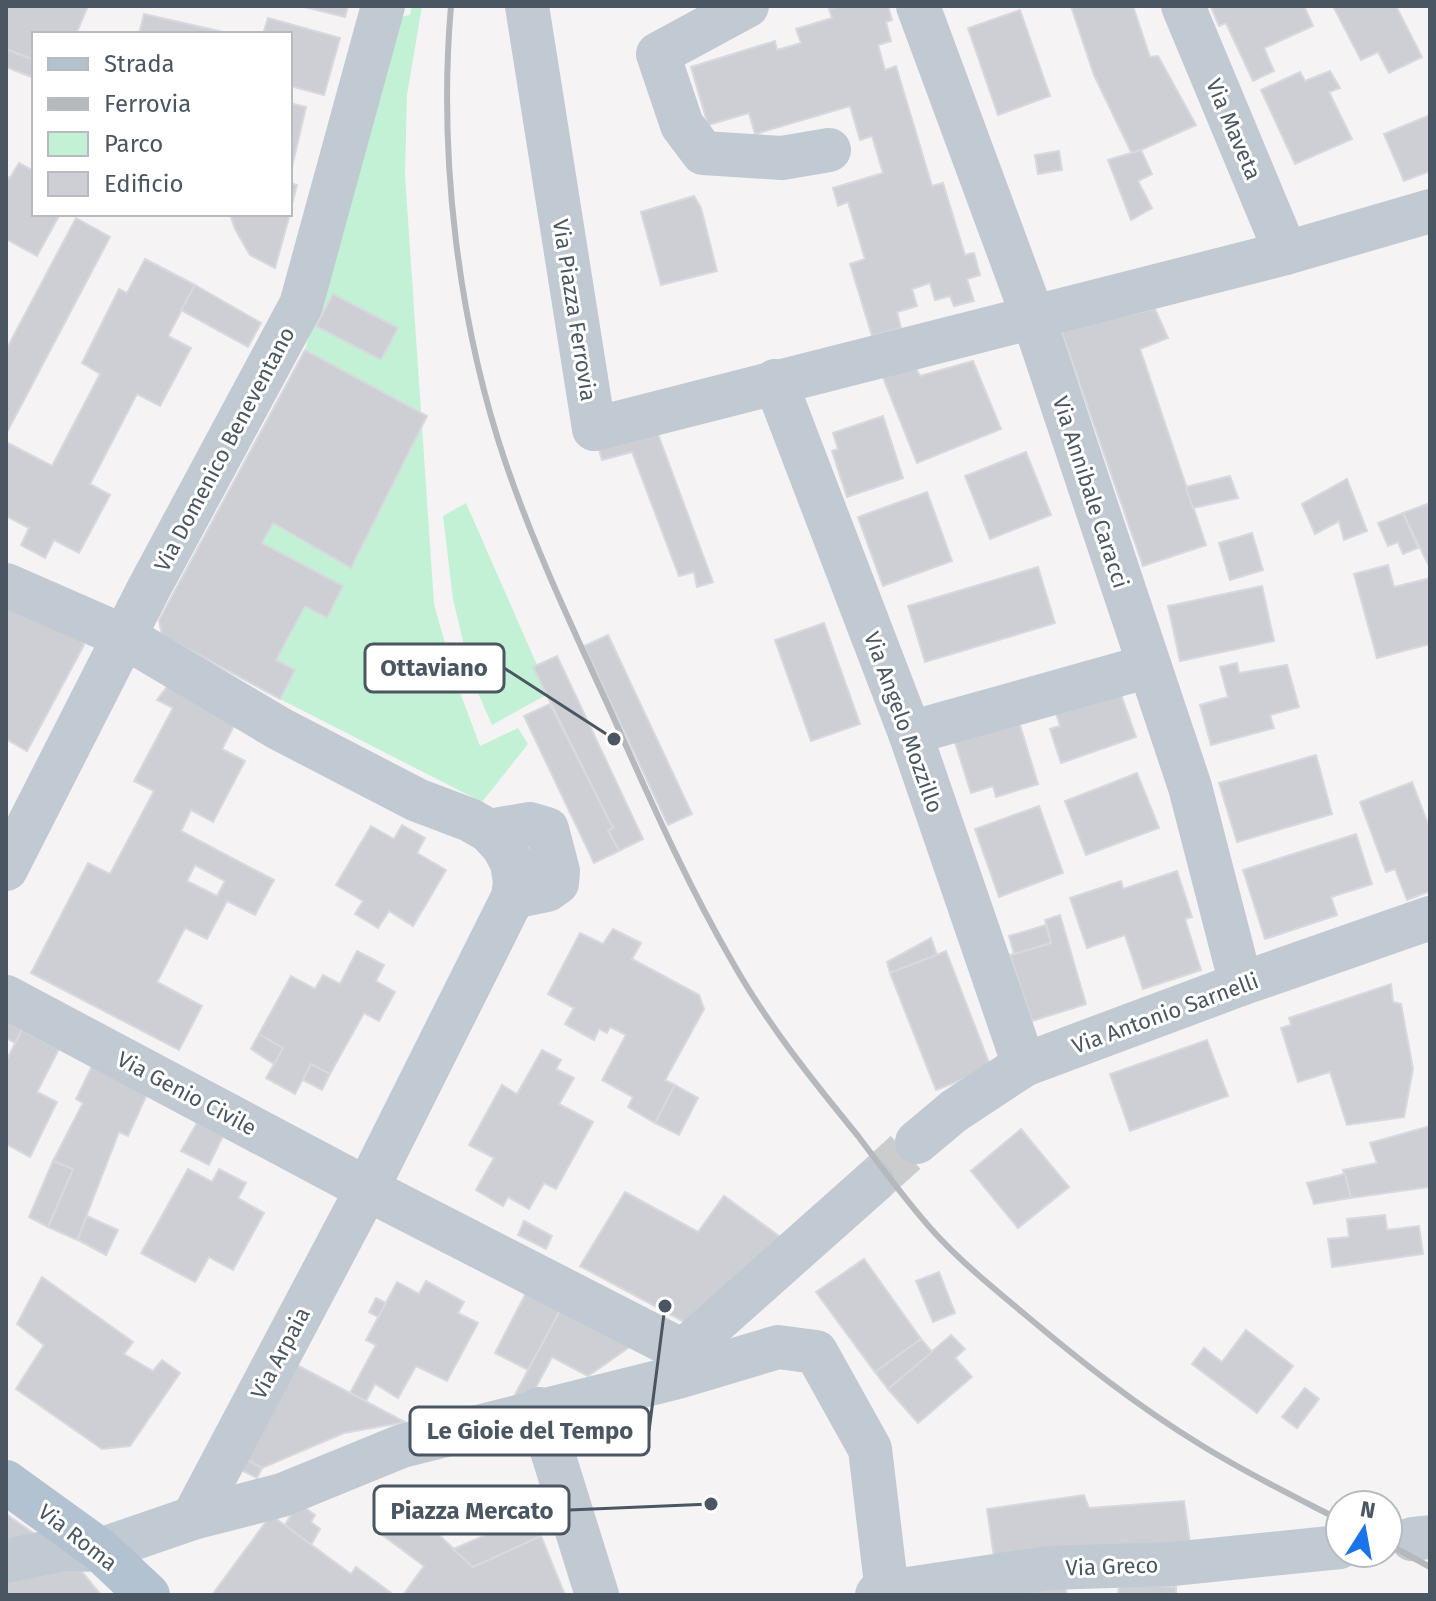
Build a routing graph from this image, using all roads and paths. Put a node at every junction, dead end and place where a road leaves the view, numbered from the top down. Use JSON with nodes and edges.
{"nodes":[{"id":1,"x":383,"y":6,"type":"edge"},
{"id":2,"x":527,"y":6,"type":"edge"},
{"id":3,"x":747,"y":6,"type":"edge"},
{"id":4,"x":918,"y":6,"type":"edge"},
{"id":5,"x":1183,"y":6,"type":"edge"},
{"id":6,"x":829,"y":150,"type":"dead end"},
{"id":7,"x":1430,"y":211,"type":"edge"},
{"id":8,"x":1286,"y":253,"type":"junction"},
{"id":9,"x":1033,"y":317,"type":"junction"},
{"id":10,"x":775,"y":381,"type":"junction"},
{"id":11,"x":6,"y":585,"type":"edge"},
{"id":12,"x":125,"y":637,"type":"junction"},
{"id":13,"x":1149,"y":666,"type":"junction"},
{"id":14,"x":910,"y":733,"type":"junction"},
{"id":15,"x":6,"y":869,"type":"edge"},
{"id":16,"x":1430,"y":918,"type":"edge"},
{"id":17,"x":1241,"y":984,"type":"junction"},
{"id":18,"x":6,"y":997,"type":"edge"},
{"id":19,"x":1024,"y":1065,"type":"junction"},
{"id":20,"x":917,"y":1142,"type":"tunnel mouth"},
{"id":21,"x":873,"y":1182,"type":"tunnel mouth"},
{"id":22,"x":367,"y":1189,"type":"junction"},
{"id":23,"x":680,"y":1364,"type":"junction"},
{"id":24,"x":539,"y":1409,"type":"junction"},
{"id":25,"x":6,"y":1482,"type":"edge"},
{"id":26,"x":193,"y":1518,"type":"junction"},
{"id":27,"x":1324,"y":1549,"type":"edge"},
{"id":28,"x":100,"y":1550,"type":"junction"},
{"id":29,"x":6,"y":1561,"type":"edge"},
{"id":30,"x":882,"y":1589,"type":"edge"},
{"id":31,"x":148,"y":1595,"type":"edge"},
{"id":32,"x":597,"y":1595,"type":"edge"}],
"edges":[{"from":1,"to":12,"type":"street","name":"Via Domenico Beneventano"},
{"from":2,"to":10,"type":"street","name":"Via Piazza Ferrovia"},
{"from":3,"to":6,"type":"street"},
{"from":4,"to":9,"type":"street","name":"Via Annibale Caracci"},
{"from":5,"to":8,"type":"street","name":"Via Maveta"},
{"from":7,"to":8,"type":"street"},
{"from":8,"to":9,"type":"street"},
{"from":9,"to":10,"type":"street"},
{"from":9,"to":13,"type":"street","name":"Via Annibale Caracci"},
{"from":10,"to":14,"type":"street","name":"Via Angelo Mozzillo"},
{"from":11,"to":12,"type":"street"},
{"from":12,"to":15,"type":"street","name":"Via Domenico Beneventano"},
{"from":12,"to":22,"type":"street","name":"Via Arpaia"},
{"from":13,"to":14,"type":"street"},
{"from":13,"to":17,"type":"street","name":"Via Annibale Caracci"},
{"from":14,"to":19,"type":"street","name":"Via Angelo Mozzillo"},
{"from":16,"to":17,"type":"street","name":"Via Antonio Sarnelli"},
{"from":17,"to":19,"type":"street","name":"Via Antonio Sarnelli"},
{"from":18,"to":22,"type":"street","name":"Via Genio Civile"},
{"from":19,"to":20,"type":"street","name":"Via Antonio Sarnelli"},
{"from":21,"to":23,"type":"street"},
{"from":22,"to":23,"type":"street","name":"Via Genio Civile"},
{"from":22,"to":26,"type":"street","name":"Via Arpaia"},
{"from":23,"to":24,"type":"street"},
{"from":23,"to":30,"type":"street"},
{"from":24,"to":26,"type":"street"},
{"from":24,"to":32,"type":"street"},
{"from":25,"to":28,"type":"main road","name":"Via Roma"},
{"from":26,"to":28,"type":"street"},
{"from":27,"to":30,"type":"street","name":"Via Greco"},
{"from":28,"to":29,"type":"street"},
{"from":28,"to":31,"type":"main road","name":"Via Roma"}]}
